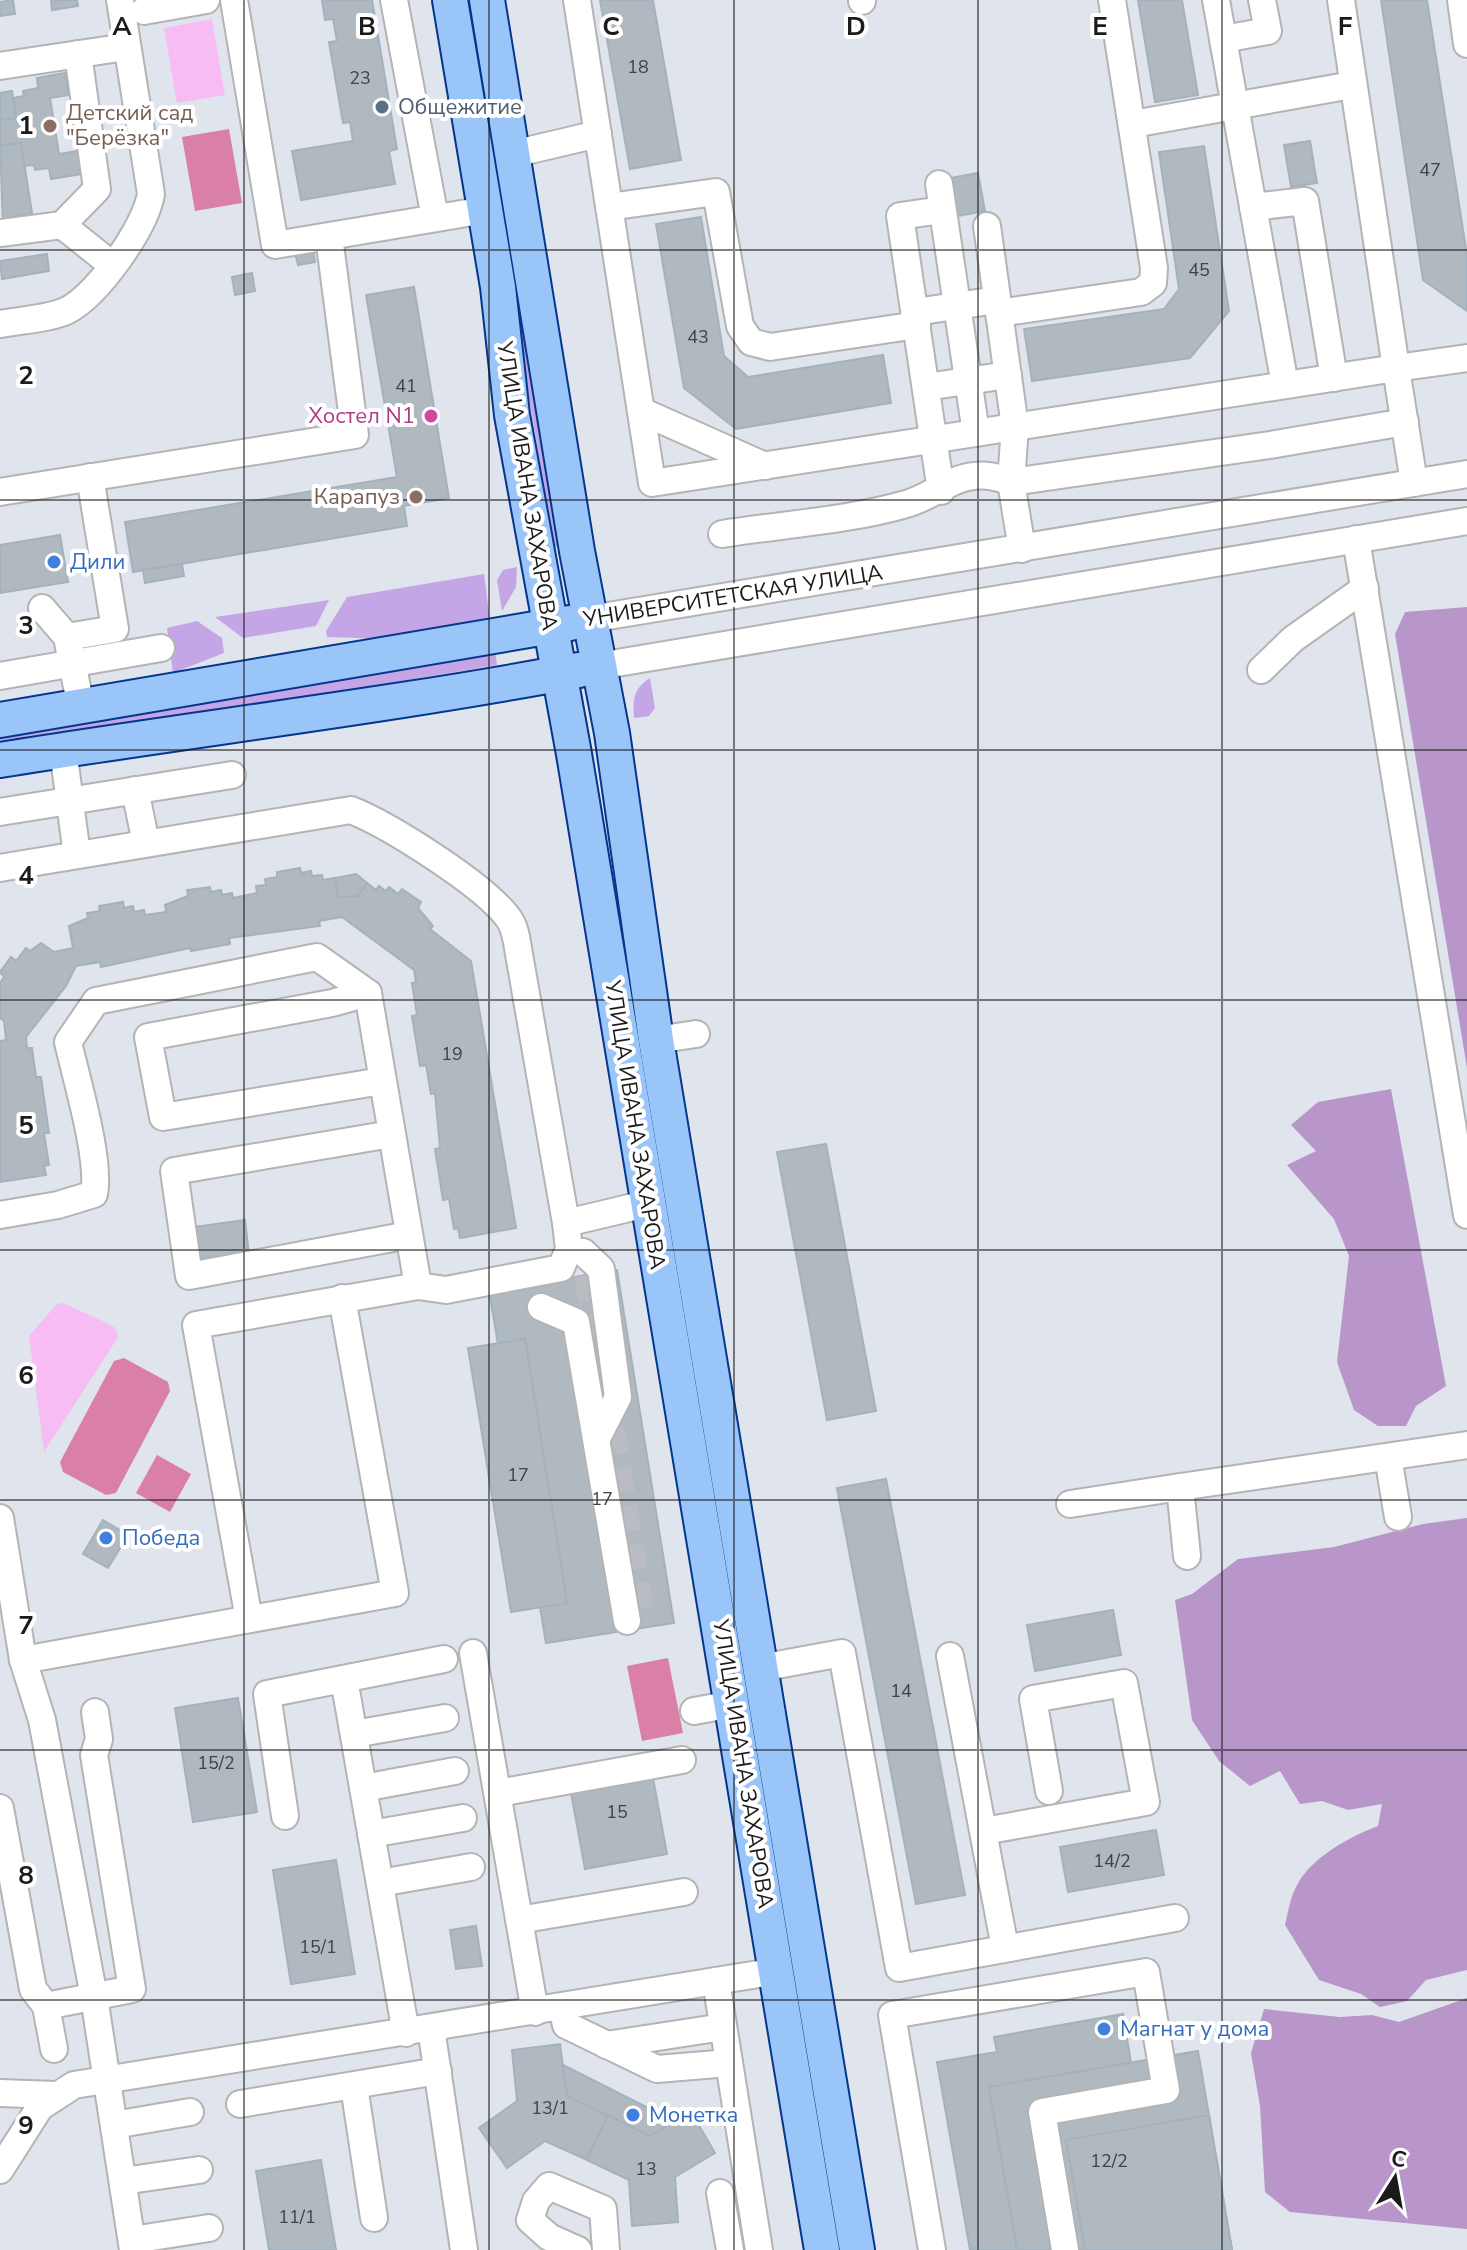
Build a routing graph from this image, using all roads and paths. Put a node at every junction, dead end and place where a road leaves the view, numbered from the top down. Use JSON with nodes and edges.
{"nodes":[{"id":1,"x":120,"y":0,"type":"edge"},
{"id":2,"x":206,"y":0,"type":"edge"},
{"id":3,"x":234,"y":0,"type":"edge"},
{"id":4,"x":394,"y":0,"type":"edge"},
{"id":5,"x":450,"y":0,"type":"edge"},
{"id":6,"x":487,"y":0,"type":"edge"},
{"id":7,"x":577,"y":0,"type":"edge"},
{"id":8,"x":1112,"y":0,"type":"edge"},
{"id":9,"x":1216,"y":0,"type":"edge"},
{"id":10,"x":1262,"y":0,"type":"edge"},
{"id":11,"x":1341,"y":0,"type":"edge"},
{"id":12,"x":1461,"y":0,"type":"edge"},
{"id":13,"x":144,"y":11,"type":"dead end"},
{"id":14,"x":1223,"y":39,"type":"junction"},
{"id":15,"x":1467,"y":44,"type":"edge"},
{"id":16,"x":126,"y":47,"type":"junction"},
{"id":17,"x":78,"y":54,"type":"junction"},
{"id":18,"x":0,"y":66,"type":"edge"},
{"id":19,"x":1352,"y":85,"type":"junction"},
{"id":20,"x":1236,"y":105,"type":"junction"},
{"id":21,"x":1133,"y":124,"type":"junction"},
{"id":22,"x":598,"y":134,"type":"junction"},
{"id":23,"x":513,"y":154,"type":"junction"},
{"id":24,"x":609,"y":207,"type":"junction"},
{"id":25,"x":1253,"y":207,"type":"junction"},
{"id":26,"x":485,"y":210,"type":"junction"},
{"id":27,"x":435,"y":218,"type":"junction"},
{"id":28,"x":62,"y":225,"type":"junction"},
{"id":29,"x":987,"y":226,"type":"dead end"},
{"id":30,"x":0,"y":233,"type":"edge"},
{"id":31,"x":329,"y":237,"type":"junction"},
{"id":32,"x":112,"y":265,"type":"junction"},
{"id":33,"x":957,"y":306,"type":"junction"},
{"id":34,"x":998,"y":306,"type":"junction"},
{"id":35,"x":916,"y":318,"type":"junction"},
{"id":36,"x":0,"y":324,"type":"edge"},
{"id":37,"x":1467,"y":358,"type":"edge"},
{"id":38,"x":1396,"y":368,"type":"junction"},
{"id":39,"x":1008,"y":375,"type":"junction"},
{"id":40,"x":1334,"y":378,"type":"junction"},
{"id":41,"x":968,"y":381,"type":"junction"},
{"id":42,"x":1285,"y":385,"type":"junction"},
{"id":43,"x":926,"y":387,"type":"junction"},
{"id":44,"x":641,"y":411,"type":"junction"},
{"id":45,"x":1405,"y":422,"type":"junction"},
{"id":46,"x":1015,"y":427,"type":"junction"},
{"id":47,"x":976,"y":433,"type":"junction"},
{"id":48,"x":934,"y":440,"type":"junction"},
{"id":49,"x":765,"y":466,"type":"junction"},
{"id":50,"x":1467,"y":474,"type":"edge"},
{"id":51,"x":90,"y":477,"type":"junction"},
{"id":52,"x":1011,"y":482,"type":"junction"},
{"id":53,"x":1414,"y":483,"type":"junction"},
{"id":54,"x":941,"y":491,"type":"junction"},
{"id":55,"x":0,"y":492,"type":"edge"},
{"id":56,"x":1467,"y":521,"type":"edge"},
{"id":57,"x":722,"y":534,"type":"dead end"},
{"id":58,"x":1356,"y":539,"type":"junction"},
{"id":59,"x":1022,"y":549,"type":"junction"},
{"id":60,"x":1365,"y":588,"type":"junction"},
{"id":61,"x":42,"y":608,"type":"dead end"},
{"id":62,"x":590,"y":619,"type":"junction"},
{"id":63,"x":549,"y":626,"type":"junction"},
{"id":64,"x":67,"y":637,"type":"junction"},
{"id":65,"x":161,"y":648,"type":"dead end"},
{"id":66,"x":72,"y":664,"type":"junction"},
{"id":67,"x":599,"y":666,"type":"junction"},
{"id":68,"x":1261,"y":670,"type":"dead end"},
{"id":69,"x":559,"y":673,"type":"junction"},
{"id":70,"x":0,"y":676,"type":"edge"},
{"id":71,"x":81,"y":707,"type":"junction"},
{"id":72,"x":0,"y":720,"type":"edge"},
{"id":73,"x":63,"y":750,"type":"junction"},
{"id":74,"x":0,"y":760,"type":"edge"},
{"id":75,"x":232,"y":775,"type":"dead end"},
{"id":76,"x":135,"y":790,"type":"junction"},
{"id":77,"x":70,"y":801,"type":"junction"},
{"id":78,"x":0,"y":812,"type":"edge"},
{"id":79,"x":146,"y":843,"type":"junction"},
{"id":80,"x":77,"y":855,"type":"junction"},
{"id":81,"x":0,"y":868,"type":"edge"},
{"id":82,"x":368,"y":993,"type":"junction"},
{"id":83,"x":696,"y":1034,"type":"dead end"},
{"id":84,"x":656,"y":1040,"type":"junction"},
{"id":85,"x":382,"y":1081,"type":"junction"},
{"id":86,"x":391,"y":1134,"type":"junction"},
{"id":87,"x":646,"y":1204,"type":"junction"},
{"id":88,"x":0,"y":1215,"type":"edge"},
{"id":89,"x":1467,"y":1215,"type":"edge"},
{"id":90,"x":576,"y":1220,"type":"junction"},
{"id":91,"x":409,"y":1235,"type":"junction"},
{"id":92,"x":418,"y":1286,"type":"junction"},
{"id":93,"x":342,"y":1298,"type":"junction"},
{"id":94,"x":541,"y":1307,"type":"dead end"},
{"id":95,"x":597,"y":1438,"type":"junction"},
{"id":96,"x":1467,"y":1445,"type":"edge"},
{"id":97,"x":1388,"y":1457,"type":"junction"},
{"id":98,"x":1180,"y":1487,"type":"junction"},
{"id":99,"x":1070,"y":1504,"type":"dead end"},
{"id":100,"x":1398,"y":1517,"type":"dead end"},
{"id":101,"x":0,"y":1518,"type":"edge"},
{"id":102,"x":1187,"y":1556,"type":"dead end"},
{"id":103,"x":249,"y":1619,"type":"junction"},
{"id":104,"x":627,"y":1621,"type":"dead end"},
{"id":105,"x":473,"y":1653,"type":"dead end"},
{"id":106,"x":950,"y":1656,"type":"dead end"},
{"id":107,"x":444,"y":1659,"type":"dead end"},
{"id":108,"x":23,"y":1660,"type":"junction"},
{"id":109,"x":761,"y":1668,"type":"junction"},
{"id":110,"x":344,"y":1679,"type":"junction"},
{"id":111,"x":733,"y":1704,"type":"junction"},
{"id":112,"x":694,"y":1711,"type":"dead end"},
{"id":113,"x":95,"y":1712,"type":"dead end"},
{"id":114,"x":445,"y":1718,"type":"dead end"},
{"id":115,"x":354,"y":1734,"type":"junction"},
{"id":116,"x":682,"y":1760,"type":"dead end"},
{"id":117,"x":455,"y":1771,"type":"dead end"},
{"id":118,"x":363,"y":1788,"type":"junction"},
{"id":119,"x":1049,"y":1791,"type":"dead end"},
{"id":120,"x":498,"y":1793,"type":"junction"},
{"id":121,"x":0,"y":1808,"type":"edge"},
{"id":122,"x":285,"y":1816,"type":"dead end"},
{"id":123,"x":463,"y":1818,"type":"dead end"},
{"id":124,"x":984,"y":1831,"type":"junction"},
{"id":125,"x":371,"y":1834,"type":"junction"},
{"id":126,"x":471,"y":1867,"type":"dead end"},
{"id":127,"x":380,"y":1883,"type":"junction"},
{"id":128,"x":684,"y":1892,"type":"dead end"},
{"id":129,"x":1175,"y":1918,"type":"dead end"},
{"id":130,"x":519,"y":1920,"type":"junction"},
{"id":131,"x":1005,"y":1948,"type":"junction"},
{"id":132,"x":777,"y":1971,"type":"junction"},
{"id":133,"x":716,"y":1981,"type":"junction"},
{"id":134,"x":94,"y":1997,"type":"junction"},
{"id":135,"x":46,"y":2006,"type":"junction"},
{"id":136,"x":562,"y":2007,"type":"junction"},
{"id":137,"x":535,"y":2012,"type":"junction"},
{"id":138,"x":723,"y":2027,"type":"junction"},
{"id":139,"x":419,"y":2031,"type":"junction"},
{"id":140,"x":606,"y":2045,"type":"junction"},
{"id":141,"x":54,"y":2049,"type":"dead end"},
{"id":142,"x":729,"y":2063,"type":"junction"},
{"id":143,"x":438,"y":2071,"type":"junction"},
{"id":144,"x":107,"y":2081,"type":"junction"},
{"id":145,"x":354,"y":2086,"type":"junction"},
{"id":146,"x":0,"y":2093,"type":"edge"},
{"id":147,"x":55,"y":2095,"type":"junction"},
{"id":148,"x":240,"y":2104,"type":"dead end"},
{"id":149,"x":190,"y":2112,"type":"dead end"},
{"id":150,"x":114,"y":2125,"type":"junction"},
{"id":151,"x":0,"y":2170,"type":"edge"},
{"id":152,"x":199,"y":2170,"type":"dead end"},
{"id":153,"x":123,"y":2181,"type":"junction"},
{"id":154,"x":720,"y":2193,"type":"dead end"},
{"id":155,"x":374,"y":2218,"type":"dead end"},
{"id":156,"x":209,"y":2228,"type":"dead end"},
{"id":157,"x":132,"y":2245,"type":"edge"},
{"id":158,"x":758,"y":2246,"type":"edge"},
{"id":159,"x":464,"y":2250,"type":"edge"},
{"id":160,"x":578,"y":2250,"type":"edge"},
{"id":161,"x":606,"y":2250,"type":"edge"},
{"id":162,"x":728,"y":2250,"type":"edge"},
{"id":163,"x":822,"y":2250,"type":"edge"},
{"id":164,"x":857,"y":2250,"type":"edge"},
{"id":165,"x":932,"y":2250,"type":"edge"},
{"id":166,"x":1065,"y":2250,"type":"edge"}],
"edges":[{"from":1,"to":16,"type":"street"},
{"from":2,"to":13,"type":"street"},
{"from":3,"to":31,"type":"street"},
{"from":4,"to":27,"type":"street"},
{"from":5,"to":26,"type":"main road","name":"УЛИЦА ИВАНА ЗАХАРОВА"},
{"from":6,"to":23,"type":"main road","name":"УЛИЦА ИВАНА ЗАХАРОВА"},
{"from":7,"to":22,"type":"street"},
{"from":8,"to":21,"type":"street"},
{"from":9,"to":14,"type":"street"},
{"from":10,"to":14,"type":"street"},
{"from":11,"to":19,"type":"street"},
{"from":12,"to":15,"type":"street"},
{"from":14,"to":20,"type":"street"},
{"from":16,"to":17,"type":"street"},
{"from":16,"to":32,"type":"street"},
{"from":17,"to":18,"type":"street"},
{"from":17,"to":28,"type":"street"},
{"from":19,"to":20,"type":"street"},
{"from":19,"to":38,"type":"street"},
{"from":20,"to":21,"type":"street"},
{"from":20,"to":25,"type":"street"},
{"from":21,"to":34,"type":"street"},
{"from":22,"to":23,"type":"street"},
{"from":22,"to":24,"type":"street"},
{"from":23,"to":62,"type":"main road","name":"УЛИЦА ИВАНА ЗАХАРОВА"},
{"from":24,"to":35,"type":"street"},
{"from":24,"to":44,"type":"street"},
{"from":25,"to":40,"type":"street"},
{"from":25,"to":42,"type":"street"},
{"from":26,"to":27,"type":"street"},
{"from":26,"to":63,"type":"main road","name":"УЛИЦА ИВАНА ЗАХАРОВА"},
{"from":27,"to":31,"type":"street"},
{"from":28,"to":30,"type":"street"},
{"from":28,"to":32,"type":"street"},
{"from":29,"to":34,"type":"street"},
{"from":31,"to":51,"type":"street"},
{"from":32,"to":36,"type":"street"},
{"from":33,"to":34,"type":"street"},
{"from":33,"to":35,"type":"street"},
{"from":33,"to":35,"type":"street"},
{"from":33,"to":41,"type":"street"},
{"from":34,"to":39,"type":"street"},
{"from":35,"to":43,"type":"street"},
{"from":37,"to":38,"type":"street"},
{"from":38,"to":40,"type":"street"},
{"from":38,"to":45,"type":"street"},
{"from":39,"to":41,"type":"street"},
{"from":39,"to":46,"type":"street"},
{"from":40,"to":42,"type":"street"},
{"from":41,"to":43,"type":"street"},
{"from":41,"to":47,"type":"street"},
{"from":42,"to":46,"type":"street"},
{"from":43,"to":48,"type":"street"},
{"from":44,"to":49,"type":"street"},
{"from":44,"to":49,"type":"street"},
{"from":45,"to":52,"type":"street"},
{"from":45,"to":53,"type":"street"},
{"from":46,"to":47,"type":"street"},
{"from":46,"to":52,"type":"street"},
{"from":47,"to":48,"type":"street"},
{"from":48,"to":49,"type":"street"},
{"from":48,"to":54,"type":"street"},
{"from":50,"to":53,"type":"street","name":"УНИВЕРСИТЕТСКАЯ УЛИЦА"},
{"from":51,"to":55,"type":"street"},
{"from":51,"to":64,"type":"street"},
{"from":52,"to":54,"type":"street"},
{"from":52,"to":59,"type":"street"},
{"from":53,"to":59,"type":"street","name":"УНИВЕРСИТЕТСКАЯ УЛИЦА"},
{"from":54,"to":57,"type":"street"},
{"from":56,"to":58,"type":"street","name":"УНИВЕРСИТЕТСКАЯ УЛИЦА"},
{"from":58,"to":60,"type":"street"},
{"from":58,"to":67,"type":"street","name":"УНИВЕРСИТЕТСКАЯ УЛИЦА"},
{"from":59,"to":62,"type":"street","name":"УНИВЕРСИТЕТСКАЯ УЛИЦА"},
{"from":60,"to":68,"type":"street"},
{"from":60,"to":89,"type":"street"},
{"from":61,"to":64,"type":"street"},
{"from":62,"to":63,"type":"main road","name":"УНИВЕРСИТЕТСКАЯ УЛИЦА"},
{"from":62,"to":67,"type":"main road","name":"УЛИЦА ИВАНА ЗАХАРОВА"},
{"from":63,"to":69,"type":"main road","name":"УЛИЦА ИВАНА ЗАХАРОВА"},
{"from":63,"to":71,"type":"main road","name":"УНИВЕРСИТЕТСКАЯ УЛИЦА"},
{"from":64,"to":66,"type":"street"},
{"from":65,"to":66,"type":"street"},
{"from":66,"to":70,"type":"street"},
{"from":66,"to":71,"type":"street"},
{"from":67,"to":69,"type":"main road","name":"УНИВЕРСИТЕТСКАЯ УЛИЦА"},
{"from":67,"to":84,"type":"main road","name":"УЛИЦА ИВАНА ЗАХАРОВА"},
{"from":69,"to":73,"type":"main road","name":"УНИВЕРСИТЕТСКАЯ УЛИЦА"},
{"from":69,"to":87,"type":"main road","name":"УЛИЦА ИВАНА ЗАХАРОВА"},
{"from":71,"to":72,"type":"main road","name":"УНИВЕРСИТЕТСКАЯ УЛИЦА"},
{"from":73,"to":74,"type":"main road","name":"УНИВЕРСИТЕТСКАЯ УЛИЦА"},
{"from":73,"to":77,"type":"street"},
{"from":75,"to":76,"type":"street"},
{"from":76,"to":77,"type":"street"},
{"from":76,"to":79,"type":"street"},
{"from":77,"to":78,"type":"street"},
{"from":77,"to":80,"type":"street"},
{"from":79,"to":80,"type":"street"},
{"from":79,"to":90,"type":"street"},
{"from":80,"to":81,"type":"street"},
{"from":82,"to":85,"type":"street"},
{"from":82,"to":85,"type":"street"},
{"from":82,"to":88,"type":"street"},
{"from":83,"to":84,"type":"street"},
{"from":84,"to":109,"type":"main road","name":"УЛИЦА ИВАНА ЗАХАРОВА"},
{"from":85,"to":86,"type":"street"},
{"from":86,"to":91,"type":"street"},
{"from":86,"to":91,"type":"street"},
{"from":87,"to":90,"type":"street"},
{"from":87,"to":111,"type":"main road","name":"УЛИЦА ИВАНА ЗАХАРОВА"},
{"from":90,"to":92,"type":"street"},
{"from":90,"to":95,"type":"street"},
{"from":91,"to":92,"type":"street"},
{"from":92,"to":93,"type":"street"},
{"from":93,"to":103,"type":"street"},
{"from":93,"to":103,"type":"street"},
{"from":94,"to":95,"type":"street"},
{"from":95,"to":104,"type":"street"},
{"from":96,"to":97,"type":"street"},
{"from":97,"to":98,"type":"street"},
{"from":97,"to":100,"type":"street"},
{"from":98,"to":99,"type":"street"},
{"from":98,"to":102,"type":"street"},
{"from":101,"to":108,"type":"street"},
{"from":103,"to":108,"type":"street"},
{"from":105,"to":120,"type":"street"},
{"from":106,"to":124,"type":"street"},
{"from":107,"to":110,"type":"street"},
{"from":108,"to":134,"type":"street"},
{"from":109,"to":131,"type":"street"},
{"from":109,"to":164,"type":"main road","name":"УЛИЦА ИВАНА ЗАХАРОВА"},
{"from":110,"to":115,"type":"street"},
{"from":110,"to":122,"type":"street"},
{"from":111,"to":112,"type":"street"},
{"from":111,"to":132,"type":"main road","name":"УЛИЦА ИВАНА ЗАХАРОВА"},
{"from":113,"to":134,"type":"street"},
{"from":114,"to":115,"type":"street"},
{"from":115,"to":118,"type":"street"},
{"from":116,"to":120,"type":"street"},
{"from":117,"to":118,"type":"street"},
{"from":118,"to":125,"type":"street"},
{"from":119,"to":124,"type":"street"},
{"from":120,"to":130,"type":"street"},
{"from":121,"to":135,"type":"street"},
{"from":123,"to":125,"type":"street"},
{"from":124,"to":131,"type":"street"},
{"from":125,"to":127,"type":"street"},
{"from":126,"to":127,"type":"street"},
{"from":127,"to":139,"type":"street"},
{"from":128,"to":130,"type":"street"},
{"from":129,"to":131,"type":"street"},
{"from":130,"to":137,"type":"street"},
{"from":132,"to":133,"type":"street"},
{"from":132,"to":163,"type":"main road","name":"УЛИЦА ИВАНА ЗАХАРОВА"},
{"from":133,"to":136,"type":"street"},
{"from":133,"to":138,"type":"street"},
{"from":134,"to":135,"type":"street"},
{"from":134,"to":144,"type":"street"},
{"from":135,"to":141,"type":"street"},
{"from":136,"to":137,"type":"street"},
{"from":136,"to":140,"type":"street"},
{"from":137,"to":139,"type":"street"},
{"from":138,"to":140,"type":"street"},
{"from":138,"to":142,"type":"street"},
{"from":139,"to":143,"type":"street"},
{"from":139,"to":144,"type":"street"},
{"from":140,"to":142,"type":"street"},
{"from":142,"to":158,"type":"street"},
{"from":143,"to":145,"type":"street"},
{"from":143,"to":159,"type":"street"},
{"from":144,"to":147,"type":"street"},
{"from":144,"to":150,"type":"street"},
{"from":145,"to":148,"type":"street"},
{"from":145,"to":155,"type":"street"},
{"from":146,"to":147,"type":"street"},
{"from":147,"to":151,"type":"street"},
{"from":149,"to":150,"type":"street"},
{"from":150,"to":153,"type":"street"},
{"from":152,"to":153,"type":"street"},
{"from":153,"to":157,"type":"street"},
{"from":154,"to":162,"type":"street"},
{"from":156,"to":157,"type":"street"},
{"from":158,"to":162,"type":"street"},
{"from":160,"to":161,"type":"street"},
{"from":165,"to":166,"type":"street"}]}
